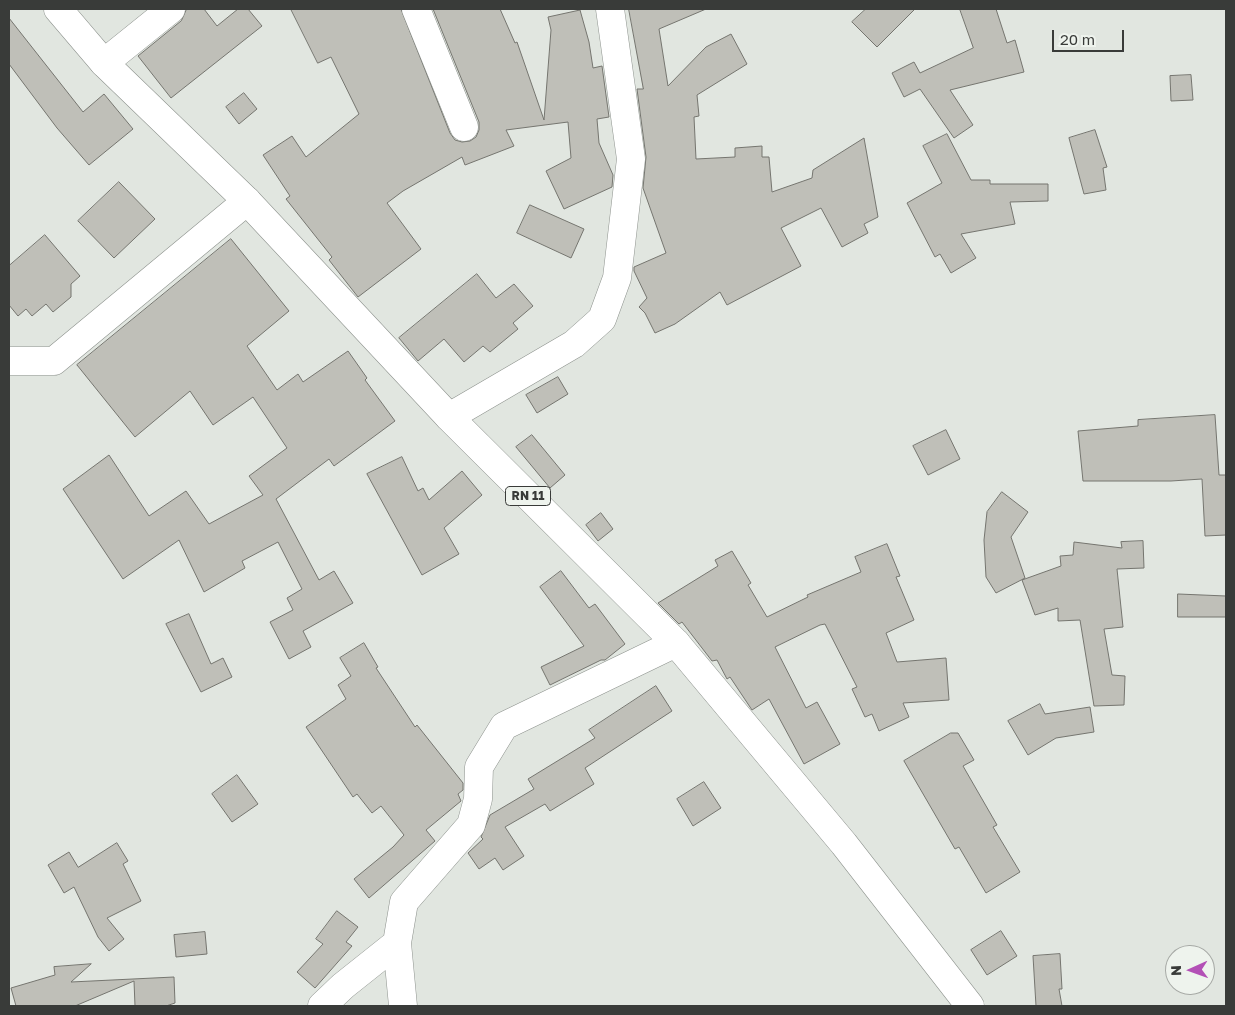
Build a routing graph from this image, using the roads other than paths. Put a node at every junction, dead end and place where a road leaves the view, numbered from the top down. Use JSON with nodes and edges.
{"nodes":[{"id":1,"x":58,"y":9,"type":"edge"},
{"id":2,"x":171,"y":9,"type":"edge"},
{"id":3,"x":416,"y":9,"type":"edge"},
{"id":4,"x":610,"y":9,"type":"edge"},
{"id":5,"x":104,"y":63,"type":"junction"},
{"id":6,"x":464,"y":127,"type":"dead end"},
{"id":7,"x":246,"y":201,"type":"junction"},
{"id":8,"x":9,"y":361,"type":"edge"},
{"id":9,"x":449,"y":417,"type":"junction"},
{"id":10,"x":676,"y":643,"type":"junction"},
{"id":11,"x":396,"y":943,"type":"junction"},
{"id":12,"x":322,"y":1006,"type":"edge"},
{"id":13,"x":403,"y":1006,"type":"edge"},
{"id":14,"x":970,"y":1006,"type":"edge"}],
"edges":[{"from":1,"to":5,"type":"street","number":"RN 11"},
{"from":2,"to":5,"type":"street"},
{"from":3,"to":6,"type":"street"},
{"from":4,"to":9,"type":"street"},
{"from":5,"to":7,"type":"street","number":"RN 11"},
{"from":7,"to":8,"type":"street"},
{"from":7,"to":9,"type":"street","number":"RN 11"},
{"from":9,"to":10,"type":"street","number":"RN 11"},
{"from":10,"to":11,"type":"street"},
{"from":10,"to":14,"type":"street","number":"RN 11"},
{"from":11,"to":12,"type":"street"},
{"from":11,"to":13,"type":"street"}]}
